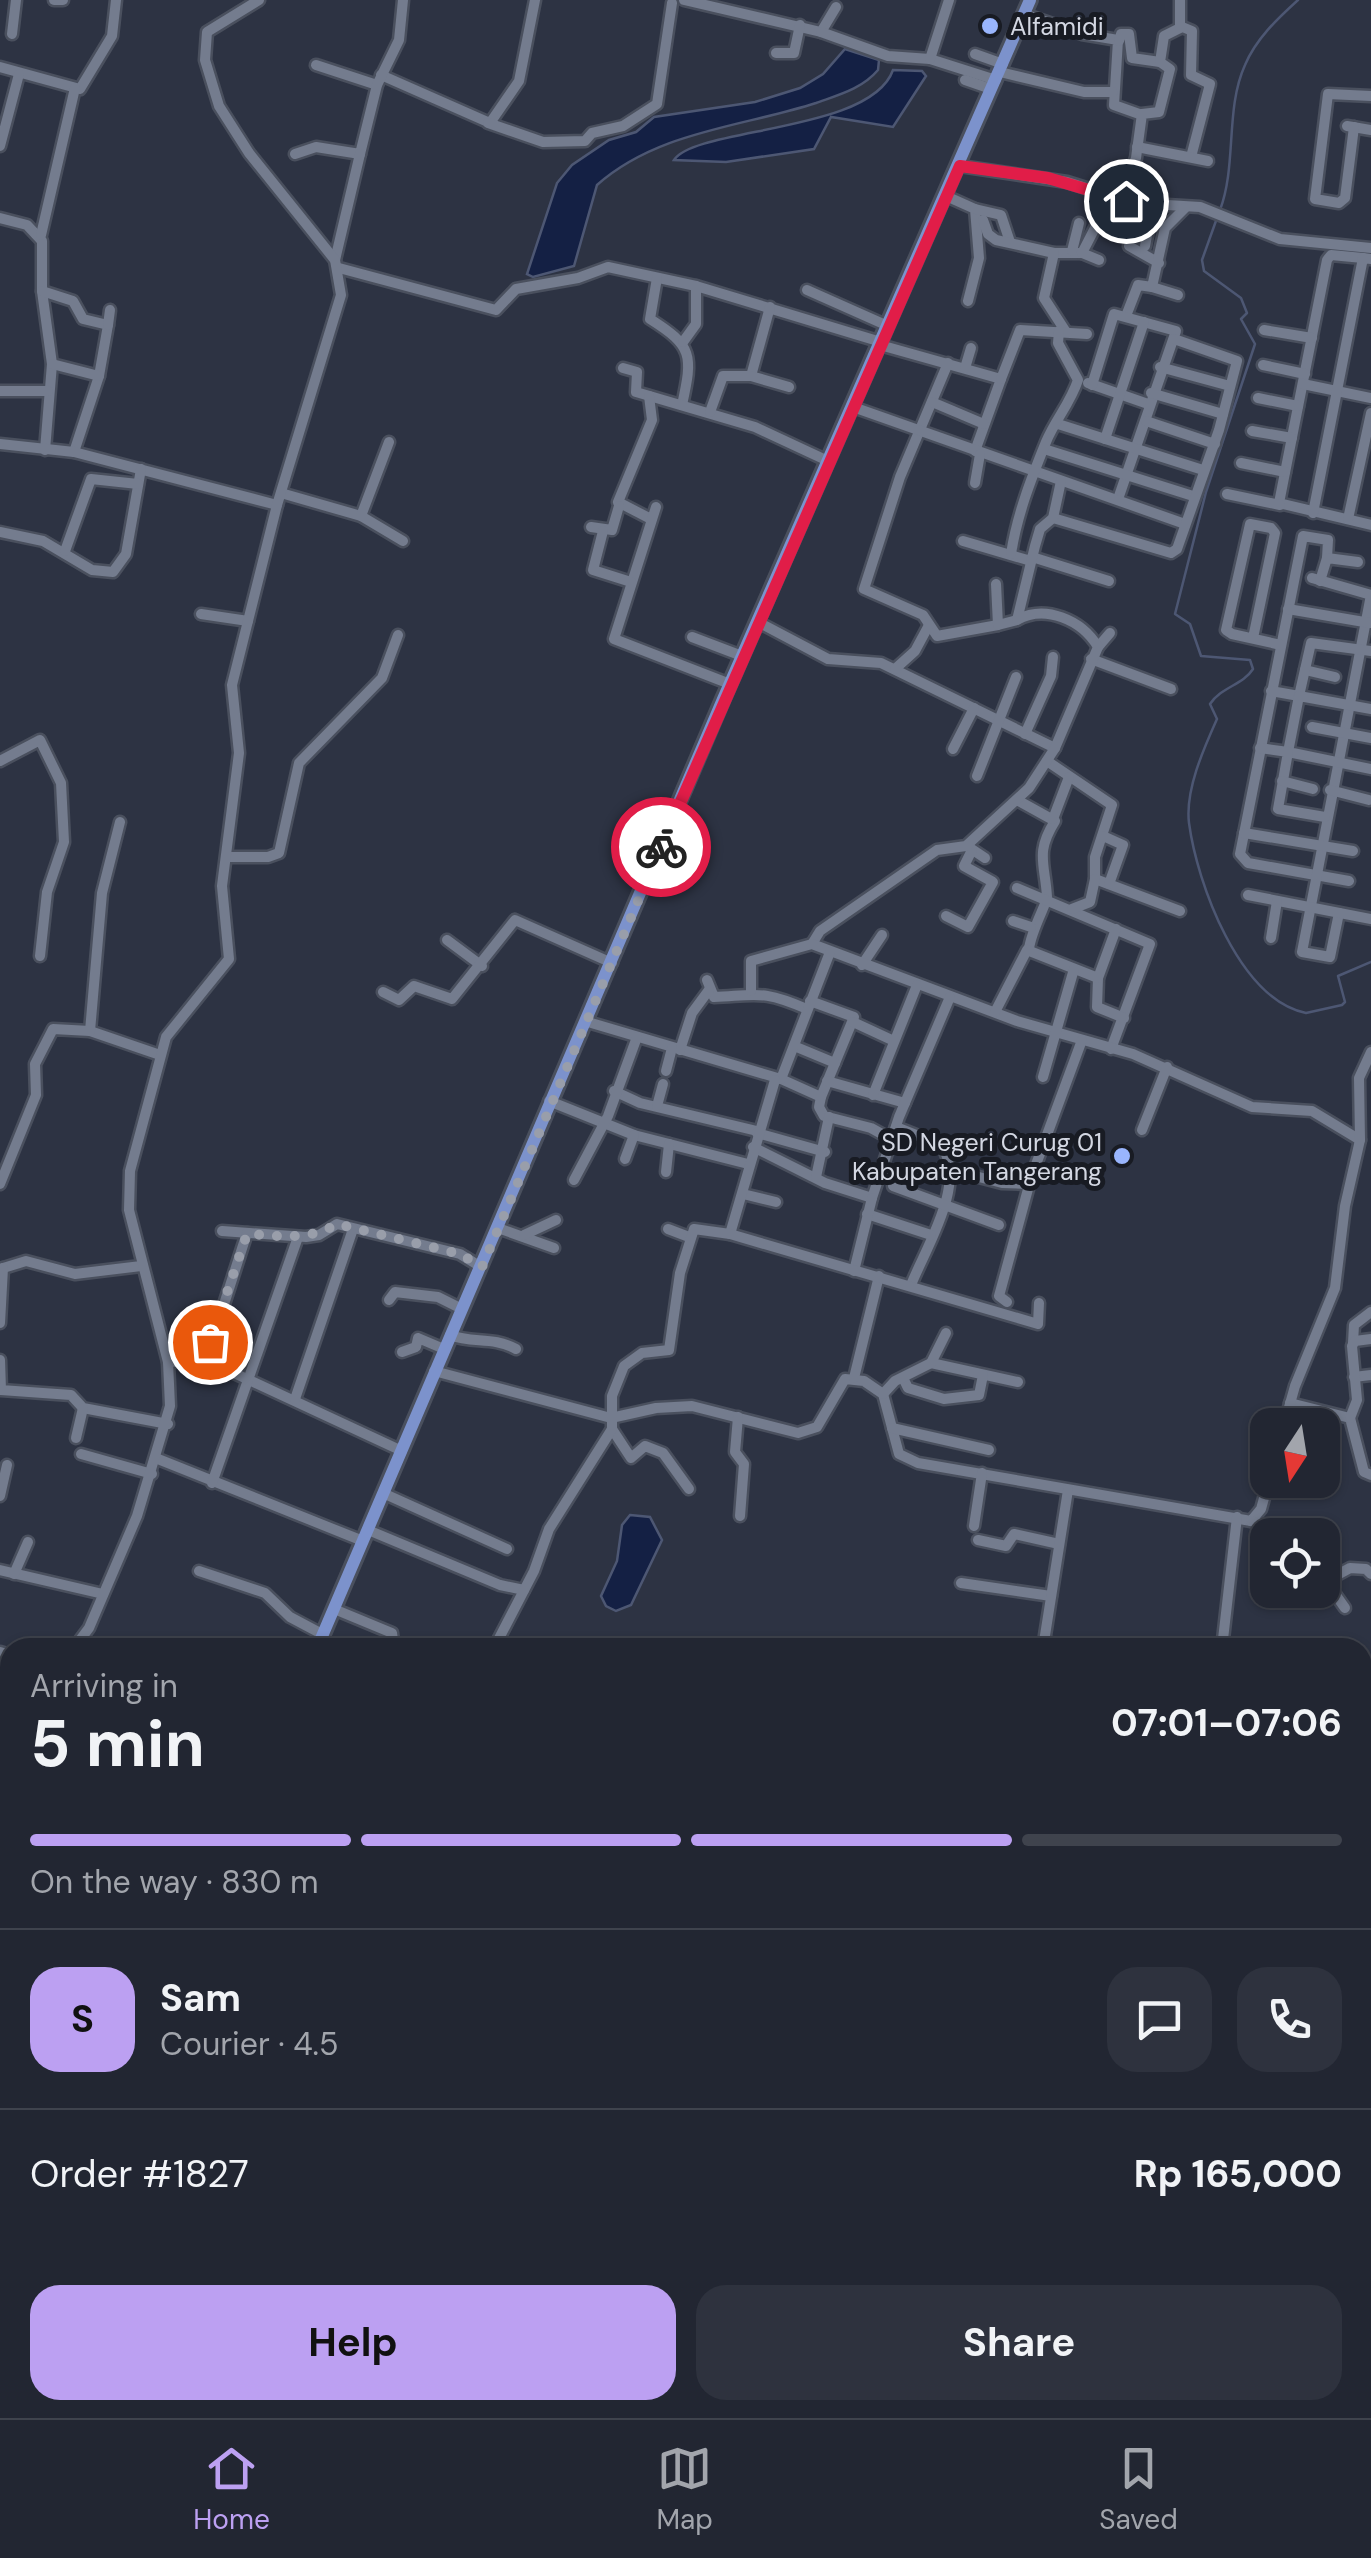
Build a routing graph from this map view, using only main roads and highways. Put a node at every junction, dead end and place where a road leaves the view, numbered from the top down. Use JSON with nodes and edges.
{"nodes":[{"id":1,"x":1030,"y":0,"type":"edge"},
{"id":2,"x":320,"y":1638,"type":"edge"}],
"edges":[{"from":1,"to":2,"type":"main road"}]}
